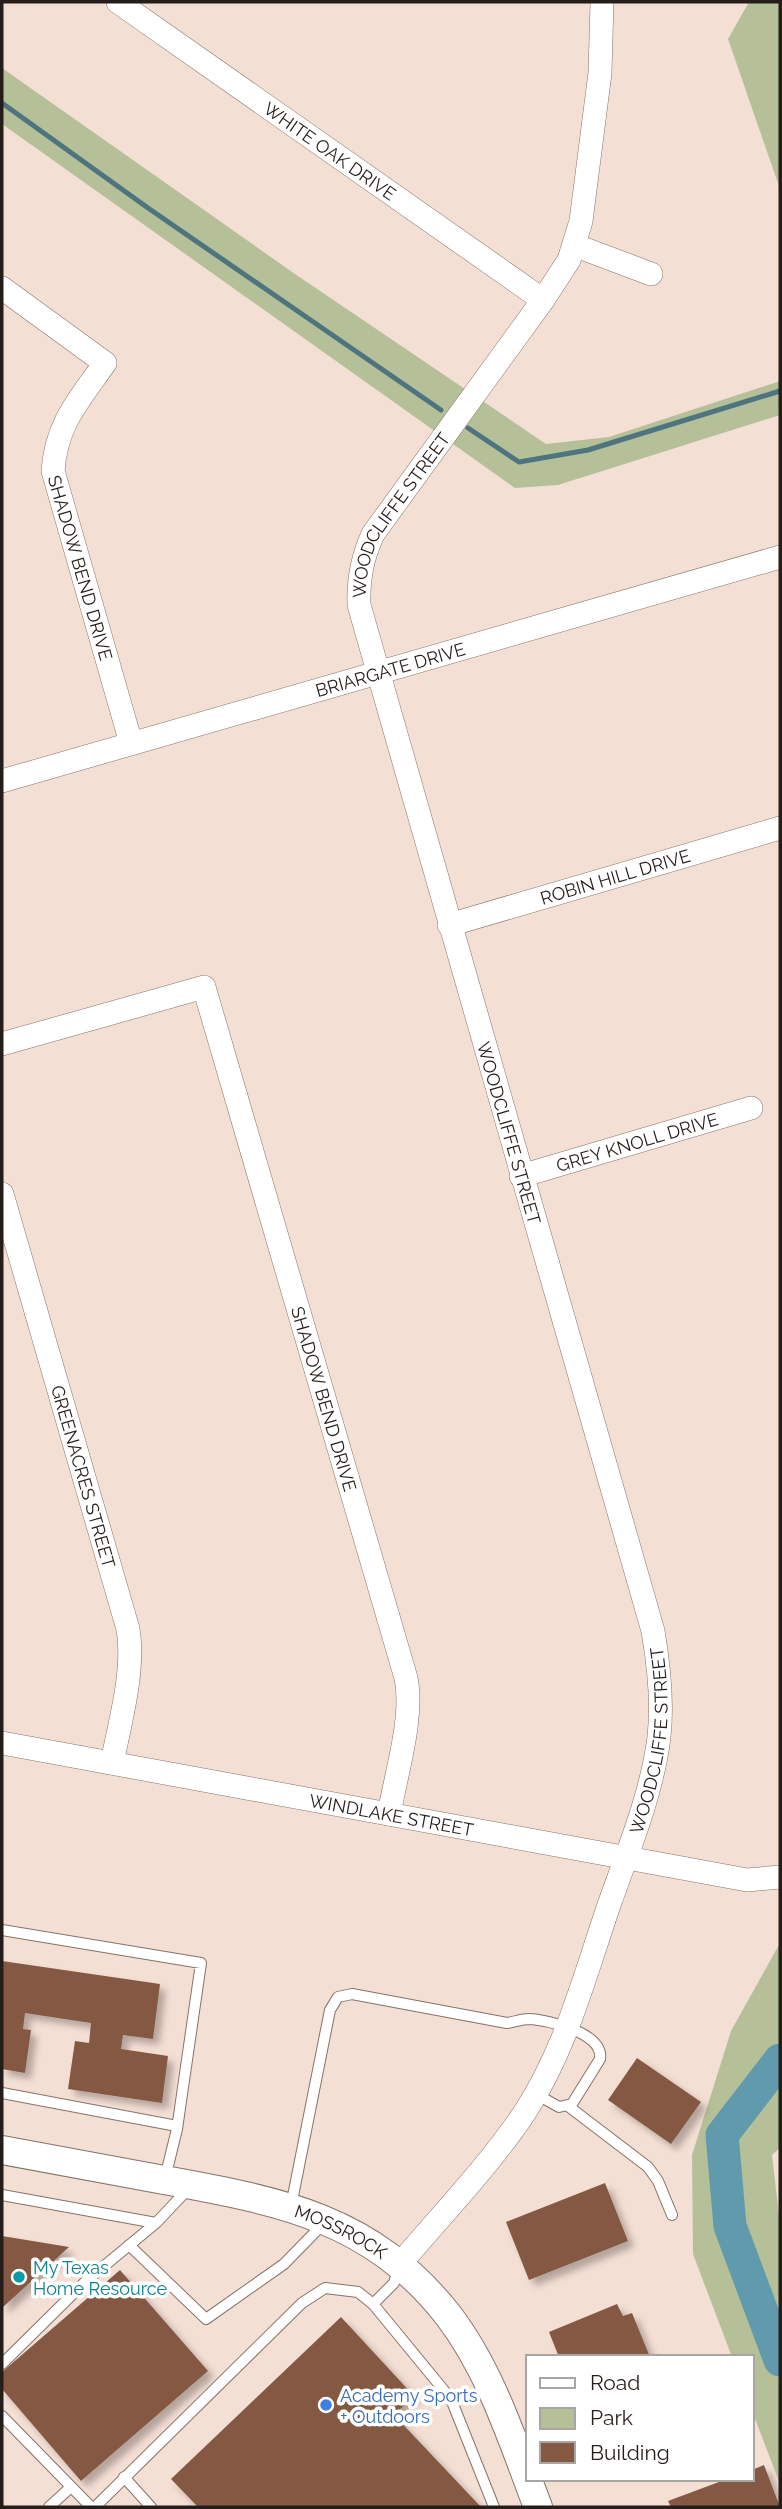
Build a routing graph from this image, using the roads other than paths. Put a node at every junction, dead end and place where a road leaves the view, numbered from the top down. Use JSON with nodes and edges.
{"nodes":[{"id":1,"x":118,"y":2,"type":"edge"},
{"id":2,"x":603,"y":2,"type":"edge"},
{"id":3,"x":574,"y":245,"type":"junction"},
{"id":4,"x":651,"y":274,"type":"dead end"},
{"id":5,"x":2,"y":288,"type":"edge"},
{"id":6,"x":543,"y":300,"type":"junction"},
{"id":7,"x":780,"y":556,"type":"edge"},
{"id":8,"x":377,"y":672,"type":"junction"},
{"id":9,"x":131,"y":743,"type":"junction"},
{"id":10,"x":2,"y":781,"type":"edge"},
{"id":11,"x":780,"y":828,"type":"edge"},
{"id":12,"x":449,"y":925,"type":"junction"},
{"id":13,"x":2,"y":1044,"type":"edge"},
{"id":14,"x":751,"y":1108,"type":"dead end"},
{"id":15,"x":521,"y":1176,"type":"junction"},
{"id":16,"x":2,"y":1194,"type":"edge"},
{"id":17,"x":2,"y":1744,"type":"edge"},
{"id":18,"x":112,"y":1763,"type":"junction"},
{"id":19,"x":389,"y":1814,"type":"junction"},
{"id":20,"x":625,"y":1858,"type":"junction"},
{"id":21,"x":780,"y":1877,"type":"edge"},
{"id":22,"x":2,"y":1930,"type":"edge"},
{"id":23,"x":567,"y":2026,"type":"junction"},
{"id":24,"x":2,"y":2093,"type":"edge"},
{"id":25,"x":536,"y":2094,"type":"junction"},
{"id":26,"x":568,"y":2106,"type":"junction"},
{"id":27,"x":177,"y":2126,"type":"junction"},
{"id":28,"x":2,"y":2150,"type":"edge"},
{"id":29,"x":178,"y":2182,"type":"junction"},
{"id":30,"x":2,"y":2195,"type":"edge"},
{"id":31,"x":290,"y":2207,"type":"junction"},
{"id":32,"x":672,"y":2216,"type":"dead end"},
{"id":33,"x":326,"y":2220,"type":"junction"},
{"id":34,"x":156,"y":2223,"type":"junction"},
{"id":35,"x":129,"y":2245,"type":"junction"},
{"id":36,"x":400,"y":2264,"type":"junction"},
{"id":37,"x":373,"y":2304,"type":"junction"},
{"id":38,"x":2,"y":2364,"type":"edge"},
{"id":39,"x":2,"y":2416,"type":"edge"},
{"id":40,"x":526,"y":2476,"type":"edge"},
{"id":41,"x":124,"y":2477,"type":"junction"},
{"id":42,"x":528,"y":2481,"type":"edge"},
{"id":43,"x":71,"y":2487,"type":"junction"},
{"id":44,"x":49,"y":2507,"type":"edge"},
{"id":45,"x":93,"y":2507,"type":"edge"},
{"id":46,"x":151,"y":2507,"type":"edge"},
{"id":47,"x":494,"y":2507,"type":"edge"},
{"id":48,"x":538,"y":2507,"type":"edge"}],
"edges":[{"from":1,"to":6,"type":"street","name":"WHITE OAK DRIVE"},
{"from":2,"to":3,"type":"street","name":"WOODCLIFFE STREET"},
{"from":3,"to":4,"type":"street"},
{"from":3,"to":6,"type":"street","name":"WOODCLIFFE STREET"},
{"from":5,"to":9,"type":"street","name":"SHADOW BEND DRIVE"},
{"from":6,"to":8,"type":"street","name":"WOODCLIFFE STREET"},
{"from":7,"to":8,"type":"street","name":"BRIARGATE DRIVE"},
{"from":8,"to":9,"type":"street","name":"BRIARGATE DRIVE"},
{"from":8,"to":12,"type":"street","name":"WOODCLIFFE STREET"},
{"from":9,"to":10,"type":"street","name":"BRIARGATE DRIVE"},
{"from":11,"to":12,"type":"street","name":"ROBIN HILL DRIVE"},
{"from":12,"to":15,"type":"street","name":"WOODCLIFFE STREET"},
{"from":13,"to":19,"type":"street","name":"SHADOW BEND DRIVE"},
{"from":14,"to":15,"type":"street","name":"GREY KNOLL DRIVE"},
{"from":15,"to":20,"type":"street","name":"WOODCLIFFE STREET"},
{"from":16,"to":18,"type":"street","name":"GREENACRES STREET"},
{"from":17,"to":18,"type":"street","name":"WINDLAKE STREET"},
{"from":18,"to":19,"type":"street","name":"WINDLAKE STREET"},
{"from":19,"to":20,"type":"street","name":"WINDLAKE STREET"},
{"from":20,"to":21,"type":"street","name":"WINDLAKE STREET"},
{"from":20,"to":23,"type":"street","name":"WOODCLIFFE STREET"},
{"from":22,"to":27,"type":"lane"},
{"from":23,"to":25,"type":"street","name":"WOODCLIFFE STREET"},
{"from":23,"to":26,"type":"lane"},
{"from":23,"to":31,"type":"lane"},
{"from":24,"to":27,"type":"lane"},
{"from":25,"to":26,"type":"lane"},
{"from":25,"to":36,"type":"street","name":"WOODCLIFFE STREET"},
{"from":26,"to":32,"type":"lane"},
{"from":27,"to":29,"type":"lane"},
{"from":28,"to":29,"type":"street","name":"MOSSROCK"},
{"from":29,"to":31,"type":"street","name":"MOSSROCK"},
{"from":29,"to":34,"type":"lane"},
{"from":30,"to":34,"type":"lane"},
{"from":31,"to":33,"type":"street","name":"MOSSROCK"},
{"from":33,"to":35,"type":"lane"},
{"from":33,"to":36,"type":"street","name":"MOSSROCK"},
{"from":34,"to":35,"type":"lane"},
{"from":35,"to":38,"type":"lane"},
{"from":36,"to":37,"type":"lane"},
{"from":36,"to":40,"type":"street","name":"MOSSROCK"},
{"from":37,"to":41,"type":"lane"},
{"from":37,"to":47,"type":"lane"},
{"from":39,"to":43,"type":"lane"},
{"from":41,"to":45,"type":"lane"},
{"from":41,"to":46,"type":"lane"},
{"from":42,"to":48,"type":"street","name":"MOSSROCK"},
{"from":43,"to":44,"type":"lane"},
{"from":43,"to":45,"type":"lane"}]}
